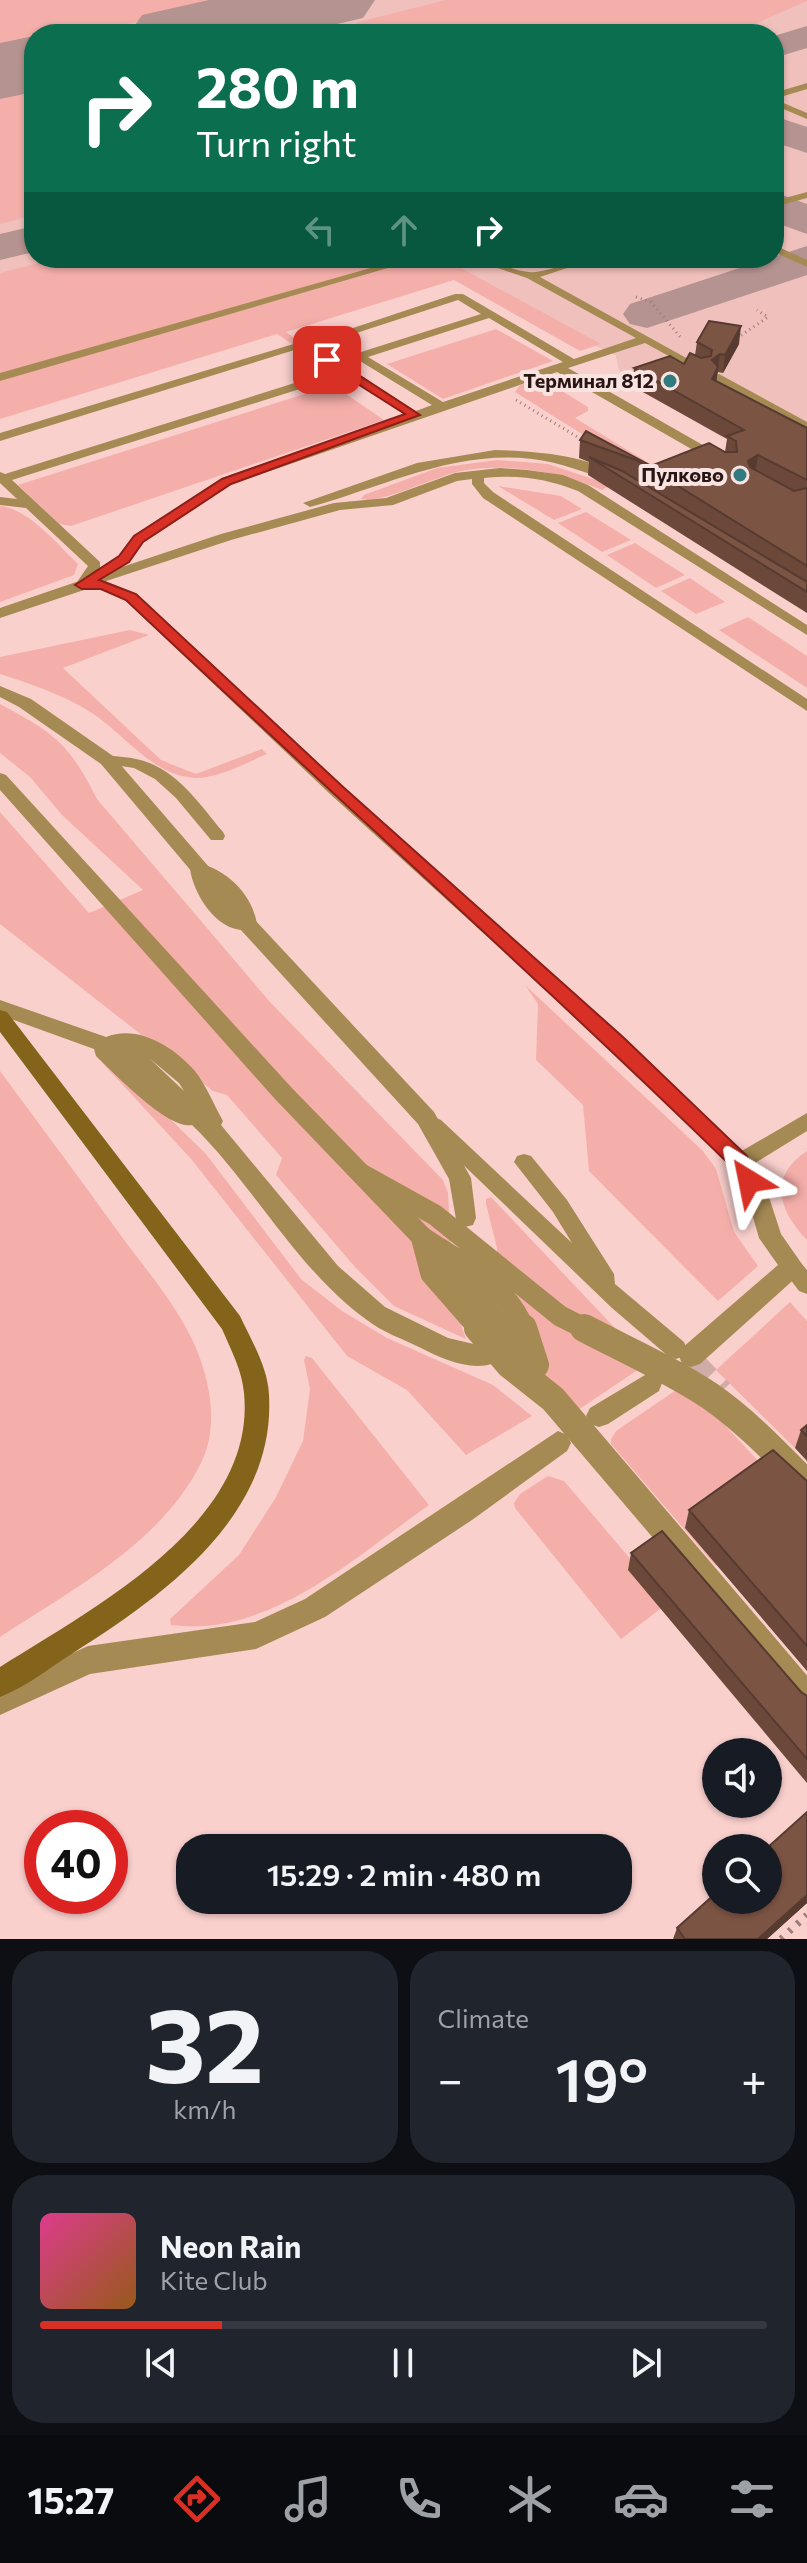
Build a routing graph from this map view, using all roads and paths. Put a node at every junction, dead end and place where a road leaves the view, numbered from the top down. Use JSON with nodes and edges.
{"nodes":[{"id":1,"x":807,"y":86,"type":"edge"},
{"id":2,"x":784,"y":95,"type":"edge"},
{"id":3,"x":784,"y":104,"type":"edge"},
{"id":4,"x":807,"y":116,"type":"edge"},
{"id":5,"x":807,"y":195,"type":"edge"},
{"id":6,"x":784,"y":201,"type":"edge"},
{"id":7,"x":784,"y":253,"type":"edge"},
{"id":8,"x":807,"y":264,"type":"edge"},
{"id":9,"x":382,"y":268,"type":"edge"},
{"id":10,"x":505,"y":268,"type":"edge"},
{"id":11,"x":558,"y":268,"type":"edge"},
{"id":12,"x":531,"y":276,"type":"junction"},
{"id":13,"x":636,"y":297,"type":"dead end"},
{"id":14,"x":757,"y":310,"type":"dead end"},
{"id":15,"x":491,"y":314,"type":"junction"},
{"id":16,"x":646,"y":339,"type":"junction"},
{"id":17,"x":731,"y":342,"type":"edge"},
{"id":18,"x":688,"y":345,"type":"dead end"},
{"id":19,"x":359,"y":356,"type":"junction"},
{"id":20,"x":574,"y":364,"type":"junction"},
{"id":21,"x":559,"y":368,"type":"junction"},
{"id":22,"x":702,"y":370,"type":"edge"},
{"id":23,"x":345,"y":371,"type":"junction"},
{"id":24,"x":0,"y":377,"type":"edge"},
{"id":25,"x":719,"y":378,"type":"edge"},
{"id":26,"x":497,"y":388,"type":"junction"},
{"id":27,"x":442,"y":406,"type":"junction"},
{"id":28,"x":414,"y":415,"type":"junction"},
{"id":29,"x":807,"y":427,"type":"edge"},
{"id":30,"x":0,"y":437,"type":"edge"},
{"id":31,"x":598,"y":449,"type":"edge"},
{"id":32,"x":728,"y":465,"type":"edge"},
{"id":33,"x":478,"y":473,"type":"junction"},
{"id":34,"x":2,"y":478,"type":"edge"},
{"id":35,"x":627,"y":484,"type":"edge"},
{"id":36,"x":0,"y":501,"type":"edge"},
{"id":37,"x":28,"y":504,"type":"junction"},
{"id":38,"x":82,"y":585,"type":"junction"},
{"id":39,"x":0,"y":613,"type":"edge"},
{"id":40,"x":807,"y":631,"type":"edge"},
{"id":41,"x":0,"y":691,"type":"edge"},
{"id":42,"x":807,"y":706,"type":"edge"},
{"id":43,"x":107,"y":760,"type":"junction"},
{"id":44,"x":0,"y":779,"type":"edge"},
{"id":45,"x":217,"y":836,"type":"dead end"},
{"id":46,"x":0,"y":1007,"type":"edge"},
{"id":47,"x":0,"y":1017,"type":"edge"},
{"id":48,"x":426,"y":1118,"type":"junction"},
{"id":49,"x":807,"y":1121,"type":"edge"},
{"id":50,"x":524,"y":1162,"type":"dead end"},
{"id":51,"x":740,"y":1162,"type":"junction"},
{"id":52,"x":363,"y":1175,"type":"junction"},
{"id":53,"x":465,"y":1218,"type":"dead end"},
{"id":54,"x":421,"y":1236,"type":"junction"},
{"id":55,"x":800,"y":1276,"type":"edge"},
{"id":56,"x":620,"y":1302,"type":"junction"},
{"id":57,"x":683,"y":1352,"type":"joint"},
{"id":58,"x":482,"y":1356,"type":"dead end"},
{"id":59,"x":650,"y":1383,"type":"dead end"},
{"id":60,"x":553,"y":1399,"type":"junction"},
{"id":61,"x":599,"y":1416,"type":"dead end"},
{"id":62,"x":558,"y":1443,"type":"dead end"},
{"id":63,"x":807,"y":1484,"type":"edge"},
{"id":64,"x":0,"y":1683,"type":"edge"},
{"id":65,"x":807,"y":1697,"type":"edge"},
{"id":66,"x":0,"y":1701,"type":"edge"},
{"id":67,"x":807,"y":1915,"type":"edge"},
{"id":68,"x":781,"y":1939,"type":"edge"}],
"edges":[{"from":1,"to":2,"type":"lane"},
{"from":3,"to":4,"type":"lane"},
{"from":5,"to":6,"type":"lane"},
{"from":7,"to":8,"type":"lane"},
{"from":9,"to":24,"type":"lane"},
{"from":10,"to":12,"type":"lane"},
{"from":11,"to":12,"type":"lane"},
{"from":12,"to":16,"type":"lane"},
{"from":13,"to":18,"type":"path"},
{"from":14,"to":17,"type":"path"},
{"from":15,"to":19,"type":"lane"},
{"from":15,"to":19,"type":"lane"},
{"from":15,"to":20,"type":"lane"},
{"from":16,"to":20,"type":"lane"},
{"from":16,"to":22,"type":"lane"},
{"from":19,"to":27,"type":"lane"},
{"from":20,"to":21,"type":"lane"},
{"from":21,"to":26,"type":"lane"},
{"from":21,"to":32,"type":"lane"},
{"from":23,"to":28,"type":"lane"},
{"from":23,"to":30,"type":"lane"},
{"from":23,"to":34,"type":"lane"},
{"from":25,"to":29,"type":"lane"},
{"from":26,"to":27,"type":"lane"},
{"from":26,"to":31,"type":"path"},
{"from":27,"to":28,"type":"lane"},
{"from":28,"to":38,"type":"lane"},
{"from":33,"to":38,"type":"lane"},
{"from":33,"to":40,"type":"lane"},
{"from":33,"to":42,"type":"lane"},
{"from":34,"to":37,"type":"lane"},
{"from":35,"to":38,"type":"lane"},
{"from":36,"to":37,"type":"lane"},
{"from":37,"to":38,"type":"lane"},
{"from":38,"to":39,"type":"street"},
{"from":38,"to":51,"type":"street"},
{"from":41,"to":43,"type":"street"},
{"from":43,"to":45,"type":"lane"},
{"from":43,"to":48,"type":"street"},
{"from":44,"to":52,"type":"street"},
{"from":46,"to":58,"type":"street"},
{"from":47,"to":64,"type":"main road"},
{"from":48,"to":53,"type":"street"},
{"from":48,"to":56,"type":"lane"},
{"from":49,"to":51,"type":"lane"},
{"from":50,"to":56,"type":"lane"},
{"from":51,"to":55,"type":"street"},
{"from":52,"to":54,"type":"street","bridge":true},
{"from":52,"to":63,"type":"street","bridge":true},
{"from":54,"to":60,"type":"street","bridge":true},
{"from":54,"to":60,"type":"street","bridge":true},
{"from":55,"to":57,"type":"street"},
{"from":56,"to":57,"type":"lane"},
{"from":59,"to":61,"type":"street"},
{"from":60,"to":65,"type":"street","bridge":true},
{"from":62,"to":66,"type":"street"},
{"from":67,"to":68,"type":"path"}]}
